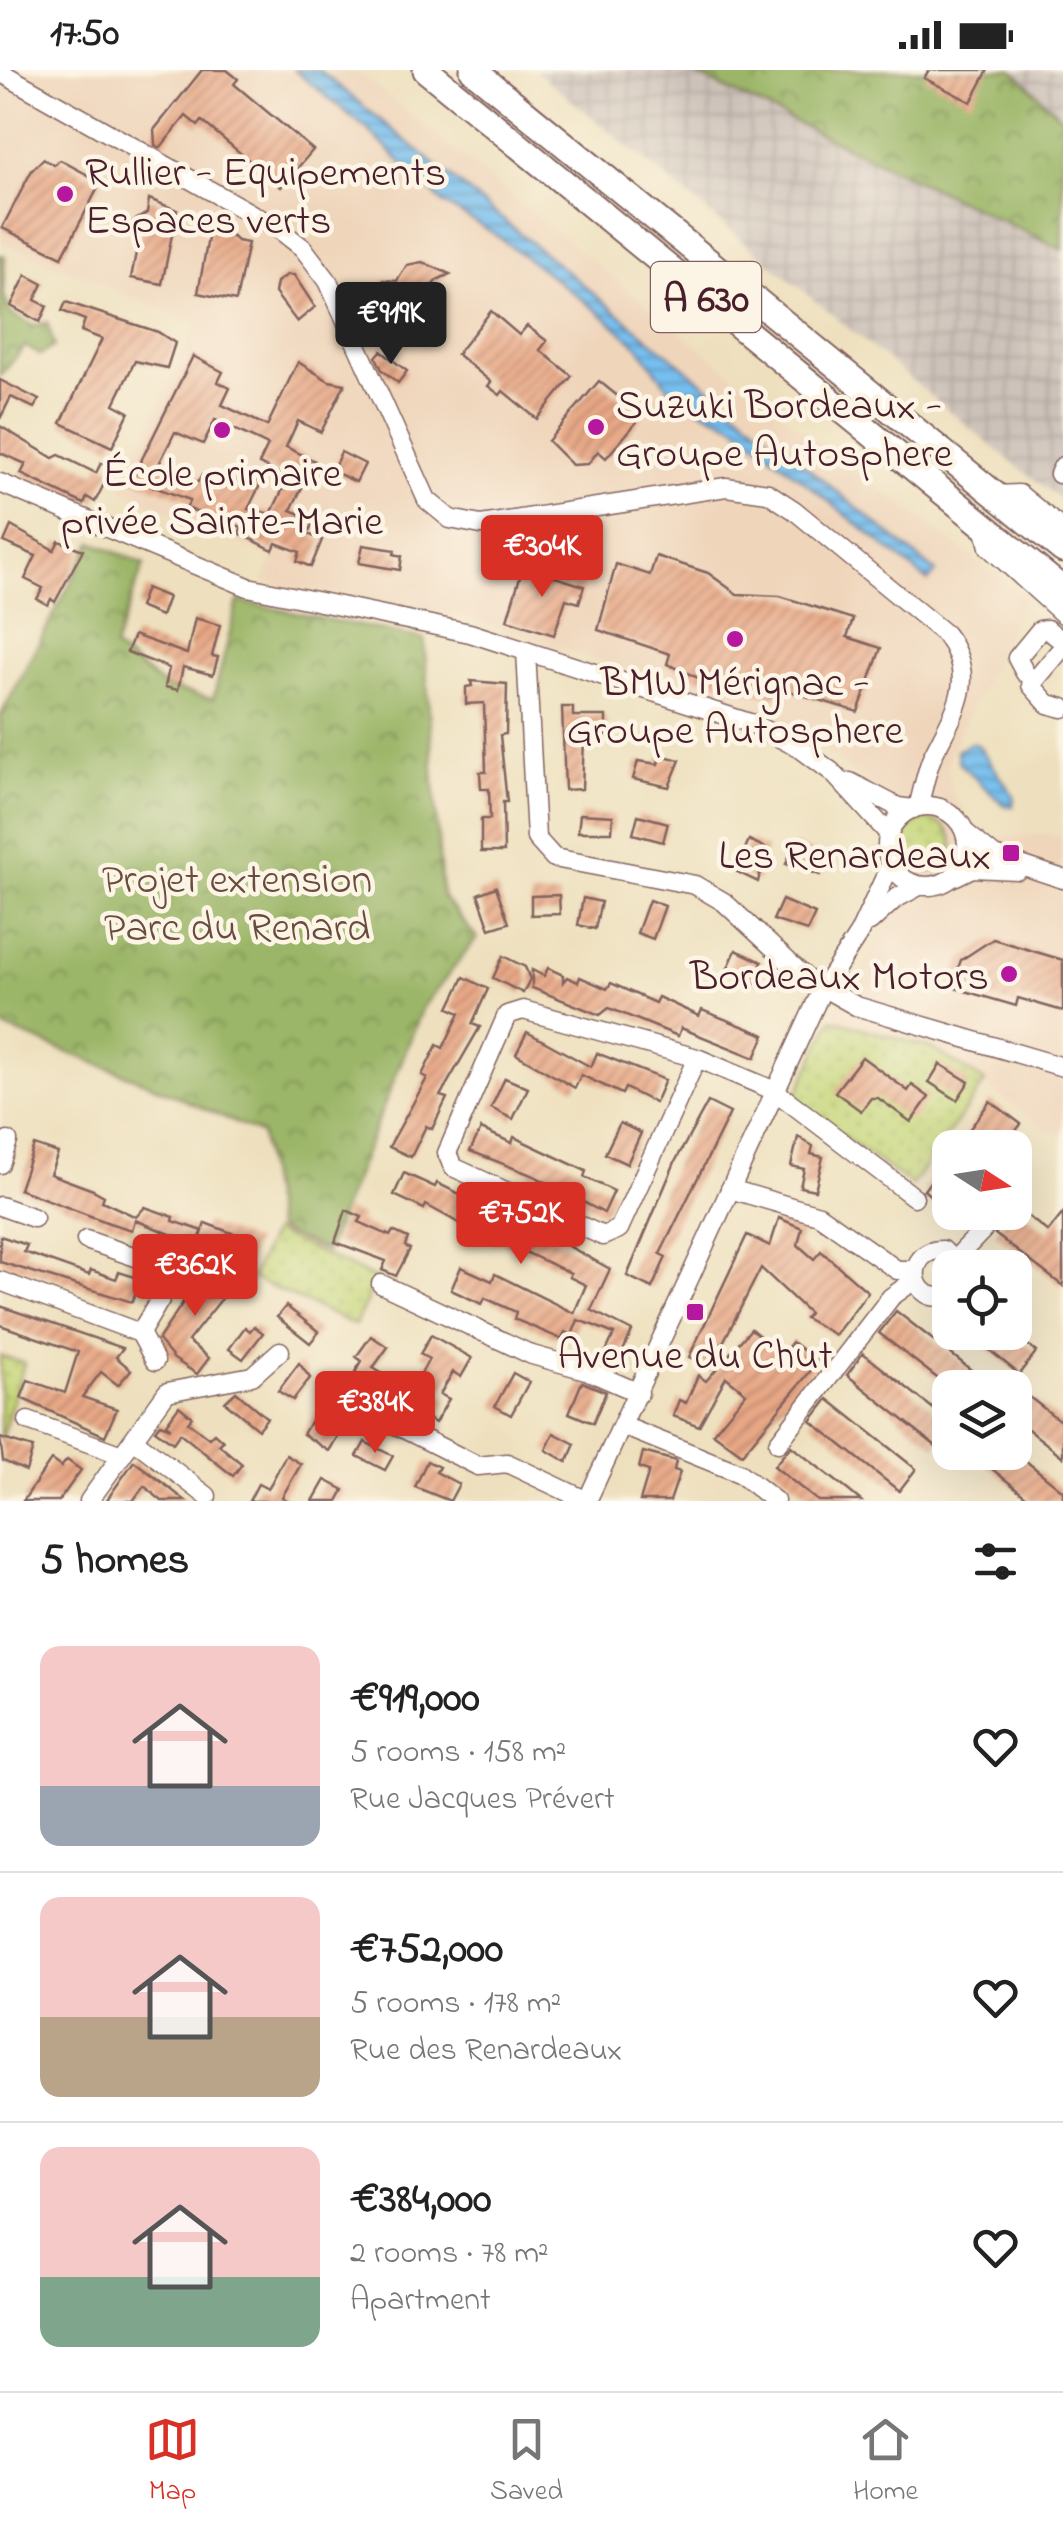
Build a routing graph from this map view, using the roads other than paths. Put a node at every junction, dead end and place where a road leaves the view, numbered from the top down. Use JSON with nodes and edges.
{"nodes":[{"id":1,"x":426,"y":70,"type":"edge"},
{"id":2,"x":473,"y":70,"type":"edge"},
{"id":3,"x":0,"y":72,"type":"edge"},
{"id":4,"x":3,"y":491,"type":"edge"},
{"id":5,"x":996,"y":496,"type":"junction"},
{"id":6,"x":984,"y":526,"type":"junction"},
{"id":7,"x":1063,"y":530,"type":"edge"},
{"id":8,"x":1063,"y":550,"type":"edge"},
{"id":9,"x":1063,"y":590,"type":"edge"},
{"id":10,"x":1063,"y":614,"type":"edge"},
{"id":11,"x":1061,"y":642,"type":"edge"},
{"id":12,"x":526,"y":651,"type":"junction"},
{"id":13,"x":1028,"y":679,"type":"junction"},
{"id":14,"x":1063,"y":708,"type":"edge"},
{"id":15,"x":832,"y":772,"type":"junction"},
{"id":16,"x":926,"y":782,"type":"junction"},
{"id":17,"x":915,"y":808,"type":"junction"},
{"id":18,"x":943,"y":809,"type":"junction"},
{"id":19,"x":965,"y":832,"type":"junction"},
{"id":20,"x":889,"y":834,"type":"junction"},
{"id":21,"x":891,"y":864,"type":"junction"},
{"id":22,"x":1033,"y":871,"type":"junction"},
{"id":23,"x":954,"y":877,"type":"junction"},
{"id":24,"x":1063,"y":879,"type":"edge"},
{"id":25,"x":919,"y":886,"type":"junction"},
{"id":26,"x":859,"y":933,"type":"junction"},
{"id":27,"x":823,"y":990,"type":"junction"},
{"id":28,"x":697,"y":1058,"type":"junction"},
{"id":29,"x":1063,"y":1066,"type":"edge"},
{"id":30,"x":775,"y":1091,"type":"junction"},
{"id":31,"x":8,"y":1140,"type":"dead end"},
{"id":32,"x":0,"y":1164,"type":"edge"},
{"id":33,"x":730,"y":1190,"type":"junction"},
{"id":34,"x":914,"y":1197,"type":"dead end"},
{"id":35,"x":0,"y":1206,"type":"edge"},
{"id":36,"x":34,"y":1218,"type":"dead end"},
{"id":37,"x":983,"y":1230,"type":"dead end"},
{"id":38,"x":86,"y":1240,"type":"dead end"},
{"id":39,"x":968,"y":1250,"type":"edge"},
{"id":40,"x":932,"y":1251,"type":"edge"},
{"id":41,"x":915,"y":1275,"type":"junction"},
{"id":42,"x":0,"y":1281,"type":"edge"},
{"id":43,"x":381,"y":1284,"type":"dead end"},
{"id":44,"x":932,"y":1296,"type":"edge"},
{"id":45,"x":140,"y":1333,"type":"junction"},
{"id":46,"x":280,"y":1350,"type":"dead end"},
{"id":47,"x":155,"y":1361,"type":"dead end"},
{"id":48,"x":639,"y":1393,"type":"junction"},
{"id":49,"x":361,"y":1412,"type":"dead end"},
{"id":50,"x":28,"y":1421,"type":"dead end"},
{"id":51,"x":623,"y":1426,"type":"junction"},
{"id":52,"x":778,"y":1443,"type":"dead end"},
{"id":53,"x":128,"y":1448,"type":"junction"},
{"id":54,"x":207,"y":1496,"type":"dead end"},
{"id":55,"x":89,"y":1501,"type":"edge"},
{"id":56,"x":587,"y":1501,"type":"edge"},
{"id":57,"x":775,"y":1501,"type":"edge"}],
"edges":[{"from":1,"to":6,"type":"highway","number":"A 630"},
{"from":2,"to":5,"type":"highway","number":"A 630"},
{"from":3,"to":16,"type":"street"},
{"from":4,"to":12,"type":"street"},
{"from":5,"to":7,"type":"street"},
{"from":5,"to":8,"type":"highway","number":"A 630"},
{"from":6,"to":9,"type":"highway","number":"A 630"},
{"from":6,"to":10,"type":"street"},
{"from":11,"to":13,"type":"street"},
{"from":11,"to":13,"type":"street"},
{"from":12,"to":15,"type":"street"},
{"from":12,"to":27,"type":"street"},
{"from":13,"to":14,"type":"street"},
{"from":15,"to":17,"type":"street"},
{"from":15,"to":20,"type":"street"},
{"from":16,"to":17,"type":"street"},
{"from":16,"to":18,"type":"street"},
{"from":17,"to":18,"type":"street"},
{"from":17,"to":20,"type":"street"},
{"from":18,"to":19,"type":"street"},
{"from":19,"to":22,"type":"street"},
{"from":19,"to":23,"type":"street"},
{"from":20,"to":21,"type":"street"},
{"from":21,"to":25,"type":"street"},
{"from":21,"to":26,"type":"street"},
{"from":22,"to":23,"type":"street"},
{"from":22,"to":24,"type":"street"},
{"from":23,"to":25,"type":"street"},
{"from":25,"to":26,"type":"street"},
{"from":26,"to":27,"type":"street"},
{"from":27,"to":29,"type":"street"},
{"from":27,"to":30,"type":"street"},
{"from":28,"to":28,"type":"street"},
{"from":28,"to":30,"type":"street"},
{"from":30,"to":33,"type":"street"},
{"from":30,"to":34,"type":"street"},
{"from":31,"to":32,"type":"street"},
{"from":33,"to":41,"type":"street"},
{"from":33,"to":48,"type":"street"},
{"from":35,"to":36,"type":"street"},
{"from":37,"to":39,"type":"street"},
{"from":38,"to":45,"type":"street"},
{"from":40,"to":41,"type":"street"},
{"from":41,"to":44,"type":"street"},
{"from":41,"to":52,"type":"street"},
{"from":42,"to":45,"type":"street"},
{"from":43,"to":48,"type":"street"},
{"from":45,"to":47,"type":"street"},
{"from":46,"to":53,"type":"street"},
{"from":48,"to":51,"type":"street"},
{"from":49,"to":56,"type":"street"},
{"from":50,"to":53,"type":"street"},
{"from":51,"to":56,"type":"street"},
{"from":51,"to":57,"type":"street"},
{"from":53,"to":54,"type":"street"},
{"from":53,"to":55,"type":"street"}]}
